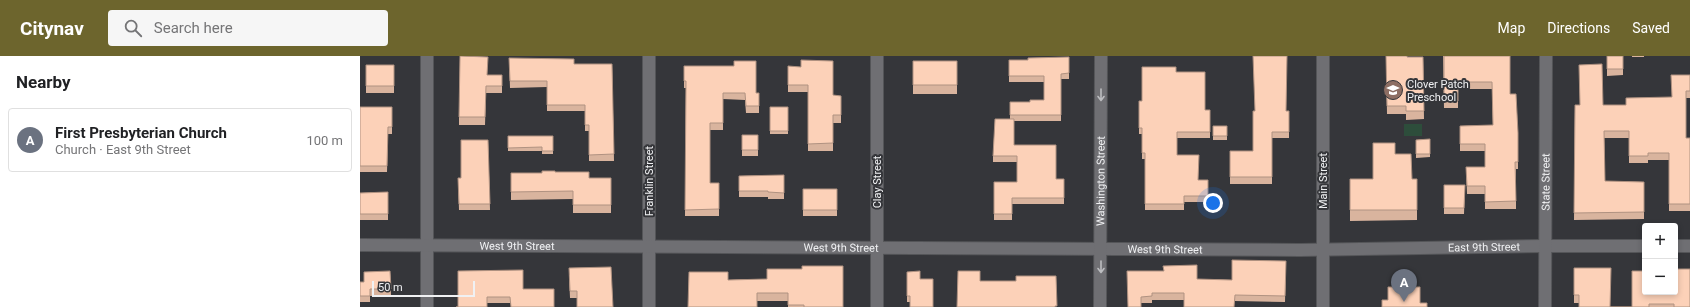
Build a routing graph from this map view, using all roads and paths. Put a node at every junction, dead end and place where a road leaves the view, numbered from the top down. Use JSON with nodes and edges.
{"nodes":[{"id":1,"x":427,"y":56,"type":"edge"},
{"id":2,"x":649,"y":56,"type":"edge"},
{"id":3,"x":877,"y":56,"type":"edge"},
{"id":4,"x":1101,"y":56,"type":"edge"},
{"id":5,"x":1323,"y":56,"type":"edge"},
{"id":6,"x":1546,"y":56,"type":"edge"},
{"id":7,"x":360,"y":245,"type":"edge"},
{"id":8,"x":427,"y":245,"type":"junction"},
{"id":9,"x":649,"y":246,"type":"junction"},
{"id":10,"x":1545,"y":246,"type":"junction"},
{"id":11,"x":1642,"y":246,"type":"edge"},
{"id":12,"x":1678,"y":246,"type":"edge"},
{"id":13,"x":1690,"y":246,"type":"edge"},
{"id":14,"x":877,"y":247,"type":"junction"},
{"id":15,"x":1101,"y":249,"type":"junction"},
{"id":16,"x":1323,"y":250,"type":"junction"},
{"id":17,"x":427,"y":307,"type":"edge"},
{"id":18,"x":649,"y":307,"type":"edge"},
{"id":19,"x":877,"y":307,"type":"edge"},
{"id":20,"x":1100,"y":307,"type":"edge"},
{"id":21,"x":1323,"y":307,"type":"edge"},
{"id":22,"x":1545,"y":307,"type":"edge"}],
"edges":[{"from":1,"to":8,"type":"street"},
{"from":2,"to":9,"type":"street","name":"Franklin Street"},
{"from":3,"to":14,"type":"street","name":"Clay Street"},
{"from":4,"to":15,"type":"street","name":"Washington Street","one_way":true},
{"from":5,"to":16,"type":"street","name":"Main Street"},
{"from":6,"to":10,"type":"street","name":"State Street"},
{"from":7,"to":8,"type":"street","name":"West 9th Street"},
{"from":8,"to":9,"type":"street","name":"West 9th Street"},
{"from":8,"to":17,"type":"street"},
{"from":9,"to":14,"type":"street","name":"West 9th Street"},
{"from":9,"to":18,"type":"street","name":"Franklin Street"},
{"from":10,"to":11,"type":"street","name":"East 9th Street"},
{"from":10,"to":16,"type":"street","name":"East 9th Street"},
{"from":10,"to":22,"type":"street","name":"State Street"},
{"from":12,"to":13,"type":"street"},
{"from":14,"to":15,"type":"street","name":"West 9th Street"},
{"from":14,"to":19,"type":"street","name":"Clay Street"},
{"from":15,"to":16,"type":"street","name":"West 9th Street"},
{"from":15,"to":20,"type":"street","name":"Washington Street","one_way":true},
{"from":16,"to":21,"type":"street","name":"Main Street"}]}
